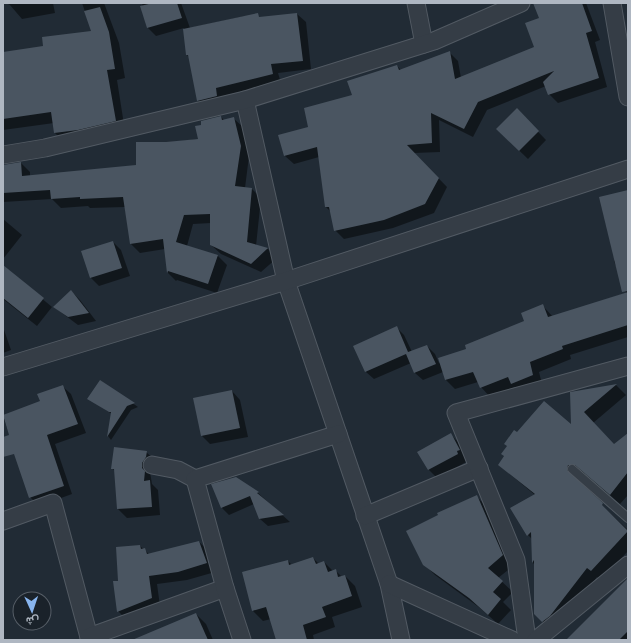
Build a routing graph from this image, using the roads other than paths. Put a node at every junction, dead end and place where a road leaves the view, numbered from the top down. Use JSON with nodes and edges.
{"nodes":[{"id":1,"x":416,"y":3,"type":"edge"},
{"id":2,"x":521,"y":3,"type":"edge"},
{"id":3,"x":612,"y":3,"type":"edge"},
{"id":4,"x":424,"y":44,"type":"junction"},
{"id":5,"x":628,"y":97,"type":"edge"},
{"id":6,"x":245,"y":100,"type":"junction"},
{"id":7,"x":3,"y":154,"type":"edge"},
{"id":8,"x":628,"y":169,"type":"edge"},
{"id":9,"x":286,"y":281,"type":"junction"},
{"id":10,"x":628,"y":366,"type":"edge"},
{"id":11,"x":3,"y":367,"type":"edge"},
{"id":12,"x":338,"y":434,"type":"junction"},
{"id":13,"x":152,"y":465,"type":"dead end"},
{"id":14,"x":479,"y":468,"type":"junction"},
{"id":15,"x":572,"y":469,"type":"dead end"},
{"id":16,"x":195,"y":479,"type":"junction"},
{"id":17,"x":365,"y":516,"type":"junction"},
{"id":18,"x":628,"y":518,"type":"edge"},
{"id":19,"x":3,"y":521,"type":"edge"},
{"id":20,"x":628,"y":565,"type":"edge"},
{"id":21,"x":389,"y":584,"type":"junction"},
{"id":22,"x":225,"y":588,"type":"junction"},
{"id":23,"x":89,"y":639,"type":"edge"},
{"id":24,"x":242,"y":640,"type":"edge"},
{"id":25,"x":401,"y":640,"type":"edge"},
{"id":26,"x":512,"y":640,"type":"edge"},
{"id":27,"x":527,"y":640,"type":"edge"},
{"id":28,"x":536,"y":640,"type":"edge"}],
"edges":[{"from":1,"to":4,"type":"street"},
{"from":2,"to":4,"type":"street"},
{"from":3,"to":5,"type":"street"},
{"from":4,"to":6,"type":"street"},
{"from":6,"to":7,"type":"street"},
{"from":6,"to":9,"type":"street"},
{"from":8,"to":9,"type":"street"},
{"from":9,"to":11,"type":"street"},
{"from":9,"to":12,"type":"street"},
{"from":10,"to":14,"type":"street"},
{"from":12,"to":16,"type":"street"},
{"from":12,"to":17,"type":"street"},
{"from":13,"to":16,"type":"street"},
{"from":14,"to":17,"type":"street"},
{"from":14,"to":27,"type":"street"},
{"from":15,"to":18,"type":"lane"},
{"from":16,"to":22,"type":"street"},
{"from":17,"to":21,"type":"street"},
{"from":19,"to":23,"type":"street"},
{"from":20,"to":28,"type":"street"},
{"from":21,"to":25,"type":"street"},
{"from":21,"to":26,"type":"street"},
{"from":22,"to":23,"type":"street"},
{"from":22,"to":24,"type":"street"}]}
